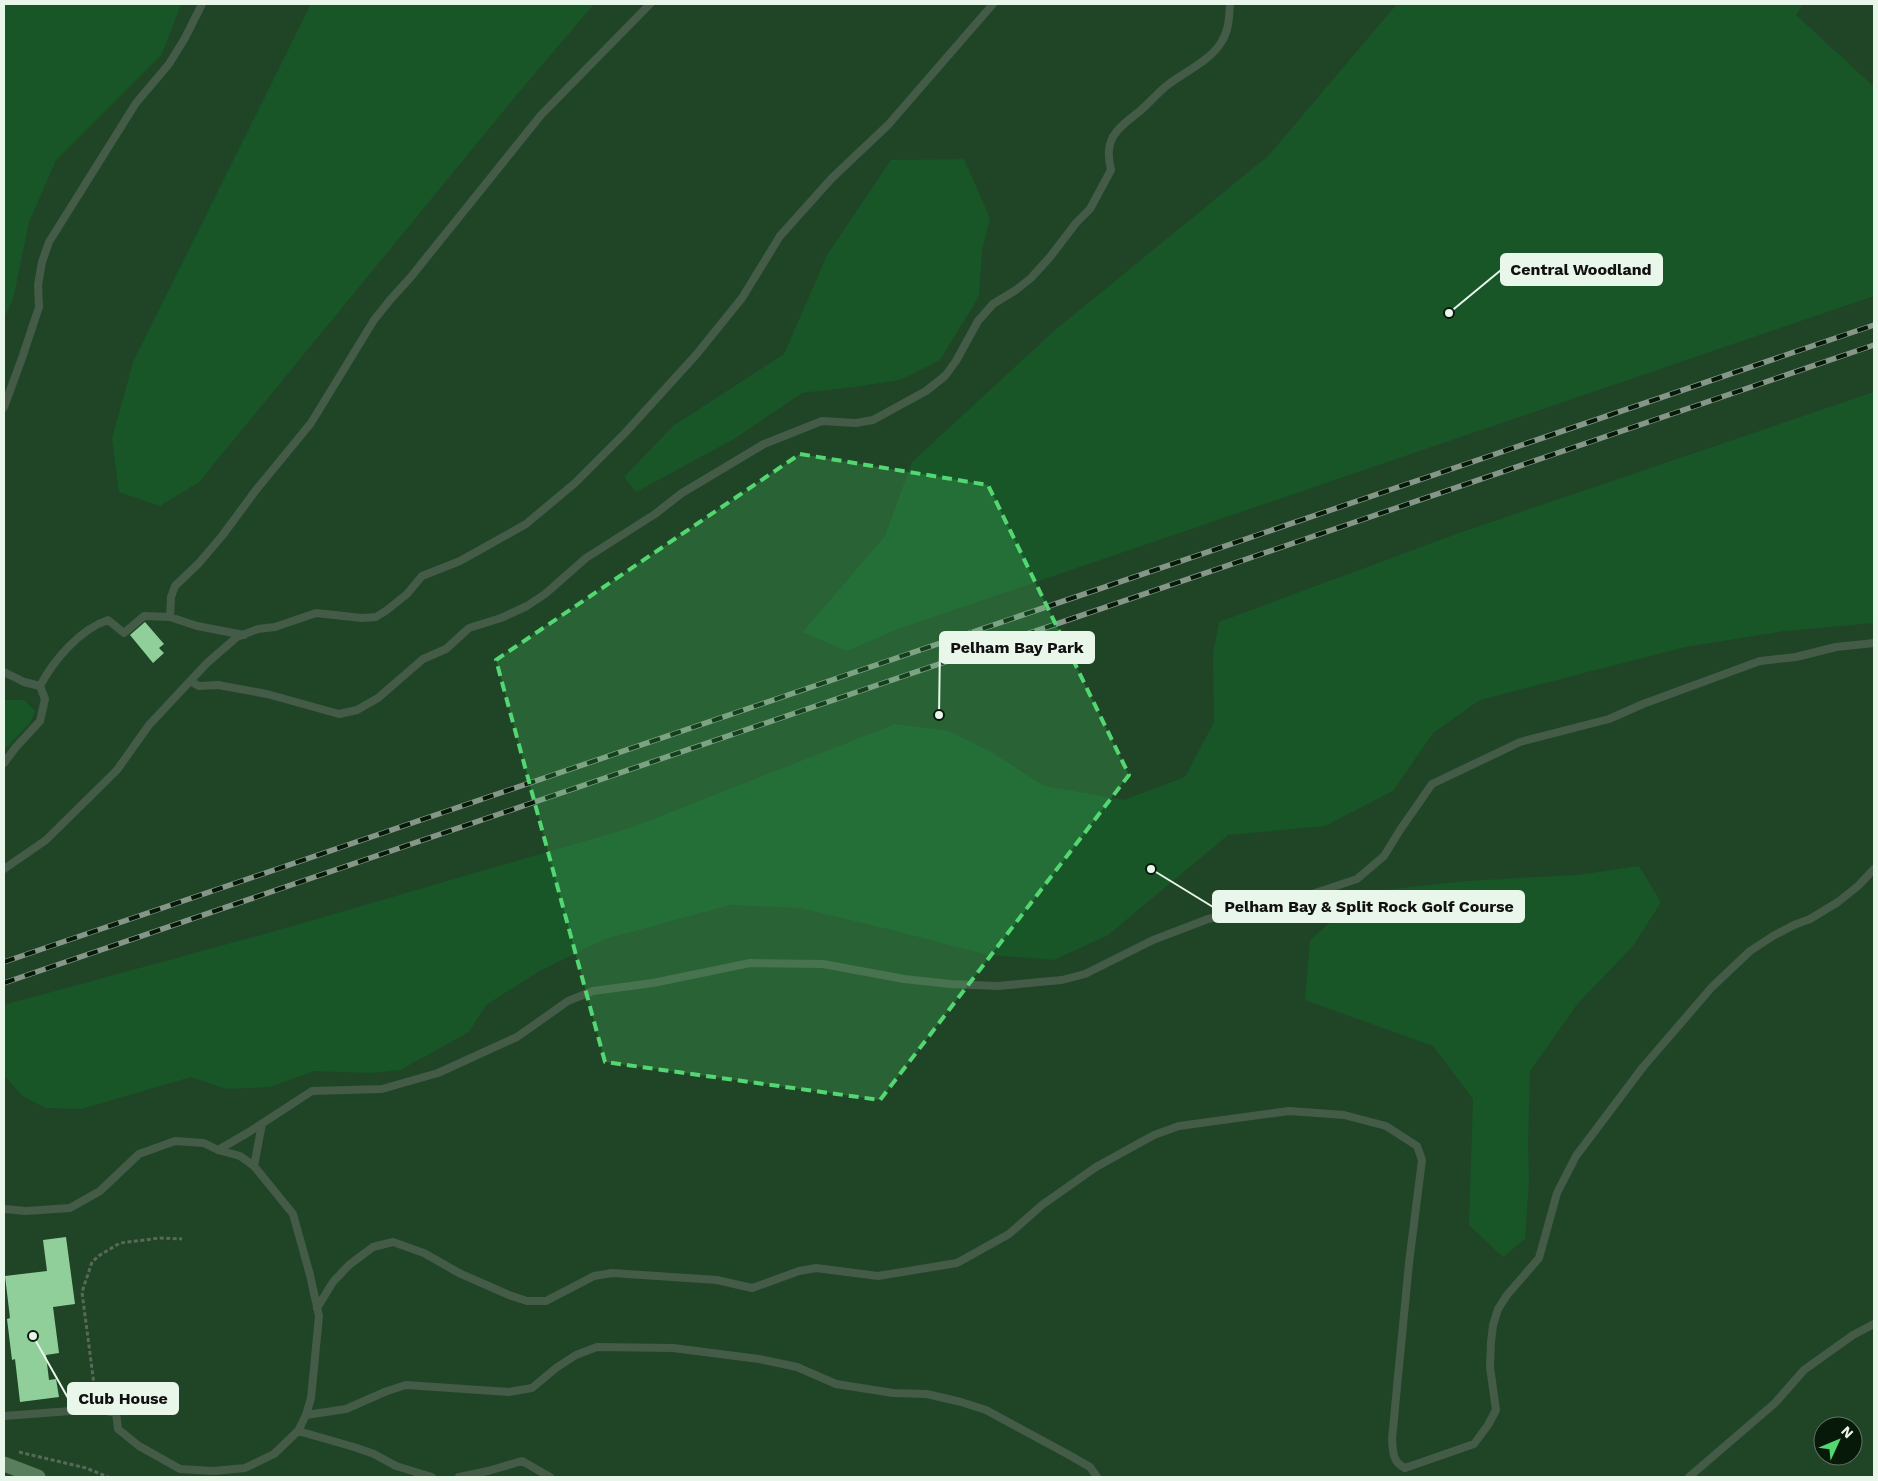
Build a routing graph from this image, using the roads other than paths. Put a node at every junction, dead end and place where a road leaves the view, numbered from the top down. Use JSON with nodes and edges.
{"nodes":[{"id":1,"x":202,"y":4,"type":"edge"},
{"id":2,"x":650,"y":4,"type":"edge"},
{"id":3,"x":993,"y":4,"type":"edge"},
{"id":4,"x":1230,"y":4,"type":"edge"},
{"id":5,"x":4,"y":406,"type":"edge"},
{"id":6,"x":170,"y":617,"type":"junction"},
{"id":7,"x":244,"y":635,"type":"junction"},
{"id":8,"x":1874,"y":643,"type":"edge"},
{"id":9,"x":4,"y":672,"type":"edge"},
{"id":10,"x":190,"y":681,"type":"junction"},
{"id":11,"x":40,"y":686,"type":"junction"},
{"id":12,"x":4,"y":763,"type":"edge"},
{"id":13,"x":4,"y":869,"type":"edge"},
{"id":14,"x":1874,"y":869,"type":"edge"},
{"id":15,"x":262,"y":1124,"type":"junction"},
{"id":16,"x":218,"y":1150,"type":"junction"},
{"id":17,"x":254,"y":1166,"type":"junction"},
{"id":18,"x":4,"y":1209,"type":"edge"},
{"id":19,"x":317,"y":1308,"type":"junction"},
{"id":20,"x":1874,"y":1324,"type":"edge"},
{"id":21,"x":306,"y":1415,"type":"junction"},
{"id":22,"x":4,"y":1416,"type":"edge"},
{"id":23,"x":298,"y":1430,"type":"junction"},
{"id":24,"x":4,"y":1464,"type":"edge"},
{"id":25,"x":38,"y":1477,"type":"edge"},
{"id":26,"x":432,"y":1477,"type":"edge"},
{"id":27,"x":460,"y":1477,"type":"edge"},
{"id":28,"x":550,"y":1477,"type":"edge"},
{"id":29,"x":1097,"y":1477,"type":"edge"},
{"id":30,"x":1689,"y":1477,"type":"edge"}],
"edges":[{"from":1,"to":5,"type":"lane"},
{"from":2,"to":6,"type":"lane"},
{"from":3,"to":7,"type":"lane"},
{"from":4,"to":10,"type":"lane"},
{"from":6,"to":7,"type":"lane"},
{"from":6,"to":11,"type":"lane"},
{"from":7,"to":10,"type":"lane"},
{"from":8,"to":15,"type":"lane"},
{"from":9,"to":11,"type":"lane"},
{"from":10,"to":13,"type":"lane"},
{"from":11,"to":12,"type":"lane"},
{"from":14,"to":19,"type":"lane"},
{"from":15,"to":16,"type":"lane"},
{"from":15,"to":17,"type":"lane"},
{"from":16,"to":17,"type":"lane"},
{"from":16,"to":18,"type":"lane"},
{"from":17,"to":19,"type":"lane"},
{"from":19,"to":21,"type":"lane"},
{"from":20,"to":30,"type":"lane"},
{"from":21,"to":23,"type":"lane"},
{"from":21,"to":29,"type":"lane"},
{"from":22,"to":23,"type":"lane"},
{"from":23,"to":26,"type":"lane"},
{"from":24,"to":25,"type":"main road"},
{"from":27,"to":28,"type":"lane"}]}
